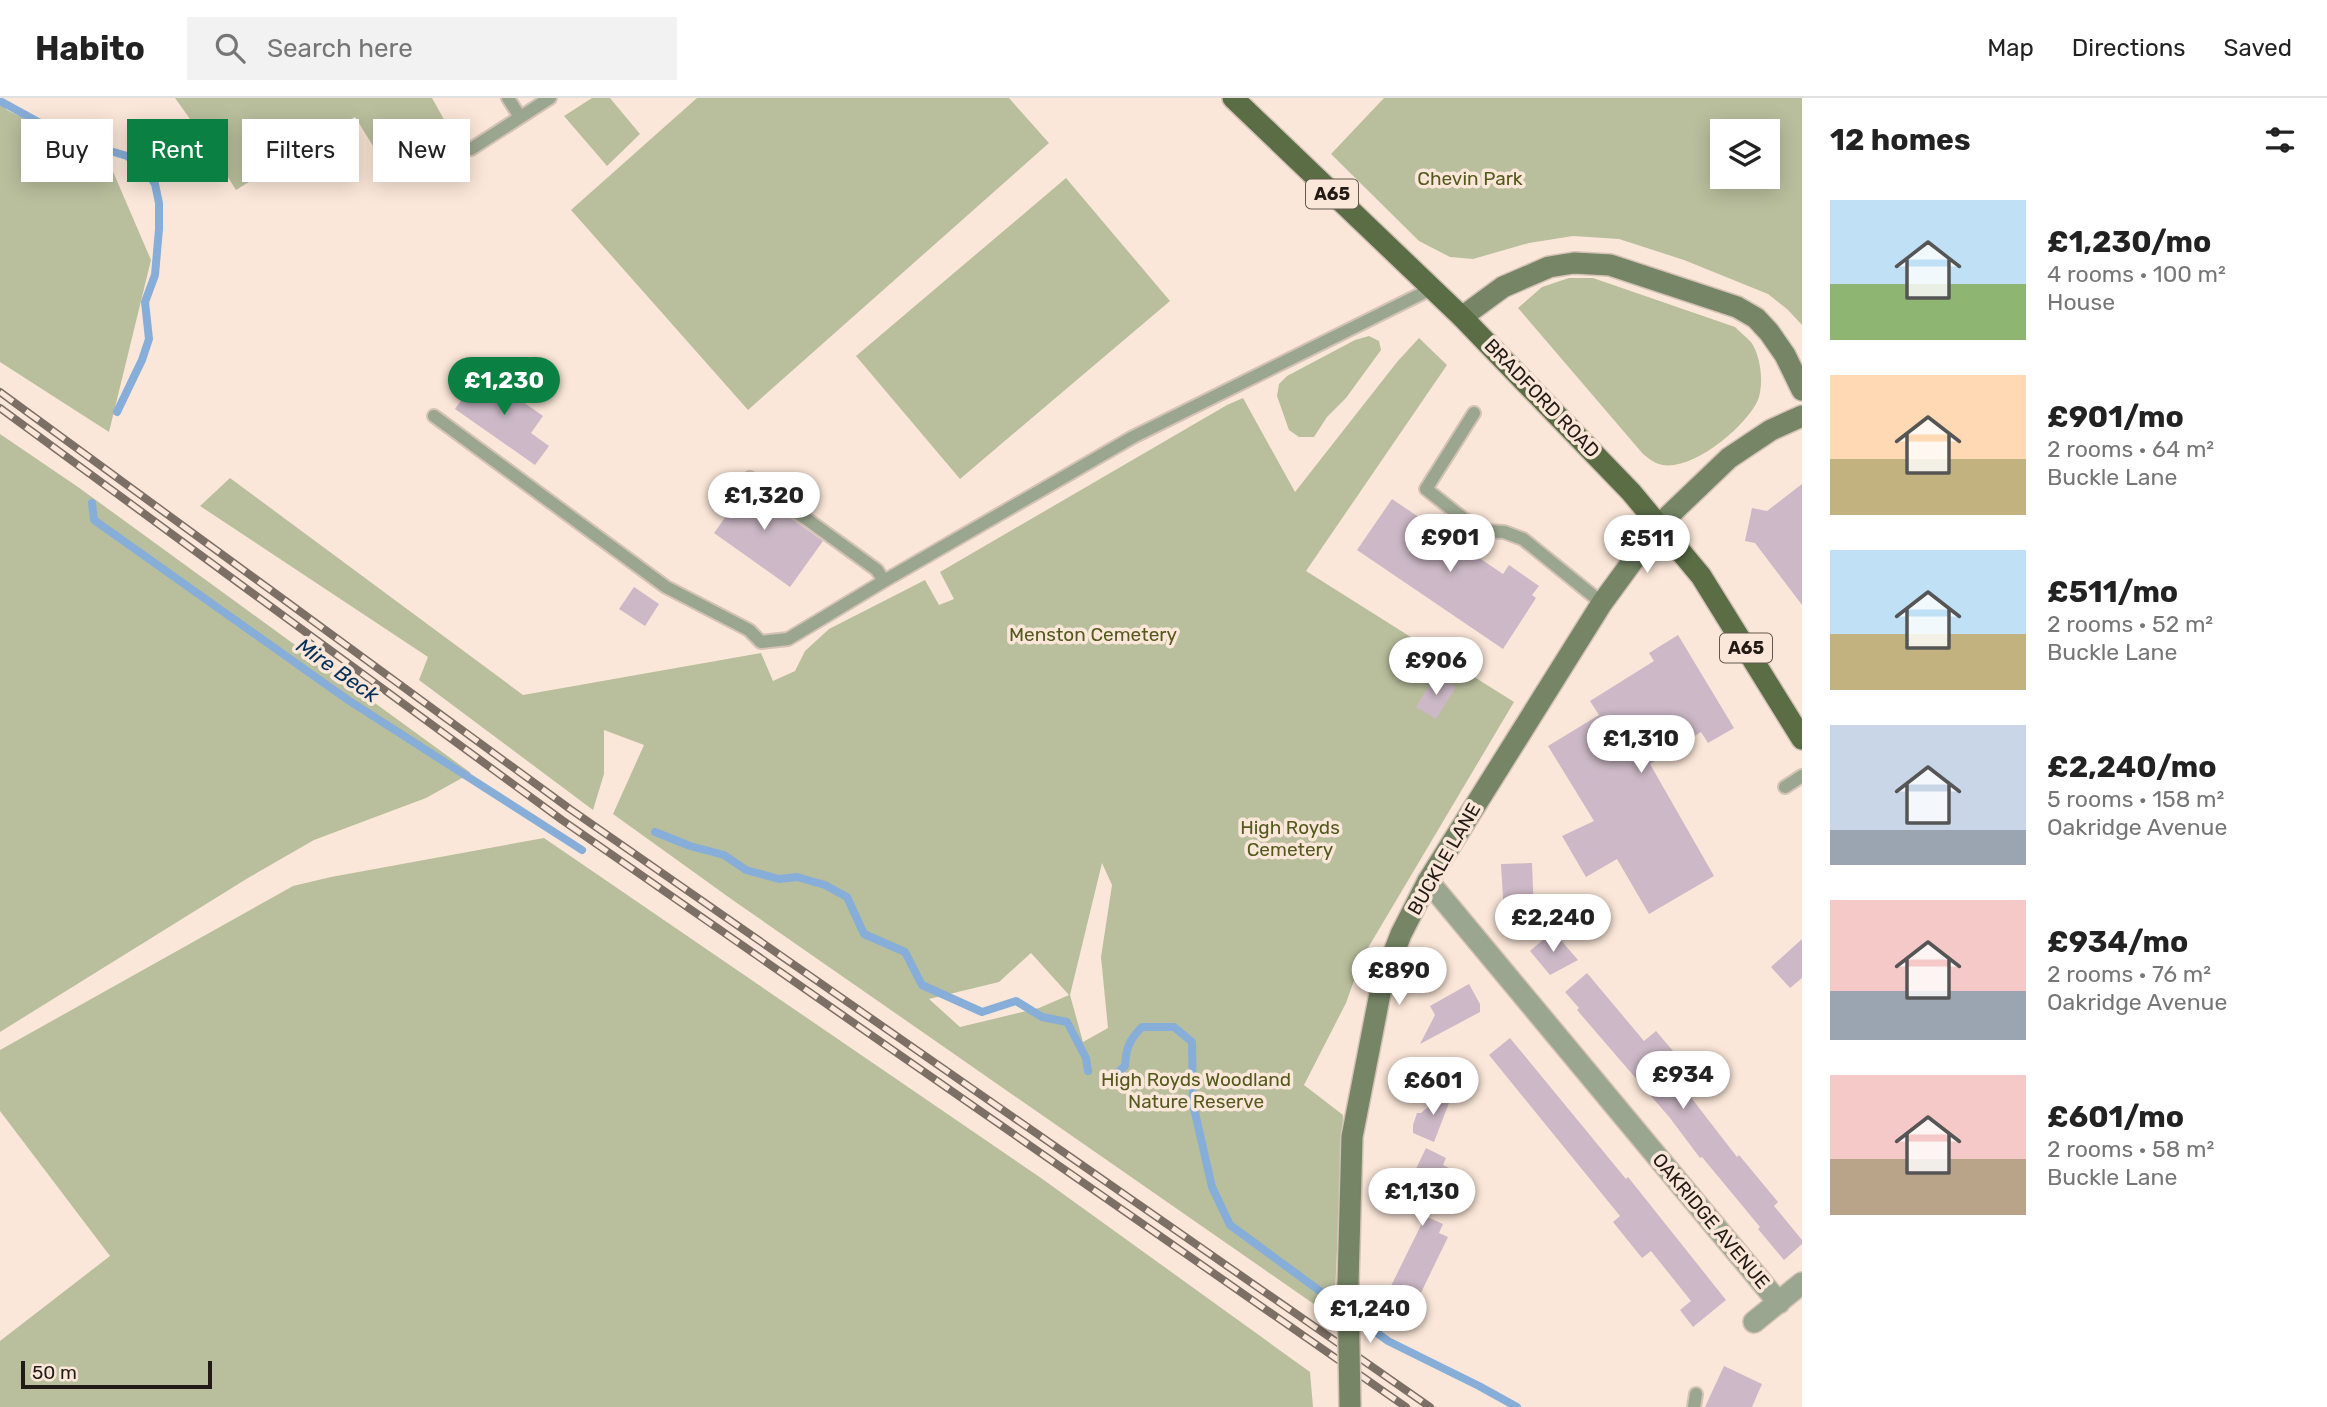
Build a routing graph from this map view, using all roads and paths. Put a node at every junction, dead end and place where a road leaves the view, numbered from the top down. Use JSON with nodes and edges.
{"nodes":[{"id":1,"x":508,"y":98,"type":"edge"},
{"id":2,"x":550,"y":98,"type":"edge"},
{"id":3,"x":1233,"y":98,"type":"edge"},
{"id":4,"x":520,"y":117,"type":"junction"},
{"id":5,"x":471,"y":149,"type":"dead end"},
{"id":6,"x":1433,"y":288,"type":"junction"},
{"id":7,"x":1462,"y":317,"type":"junction"},
{"id":8,"x":1802,"y":390,"type":"edge"},
{"id":9,"x":1474,"y":413,"type":"dead end"},
{"id":10,"x":434,"y":416,"type":"dead end"},
{"id":11,"x":1802,"y":416,"type":"edge"},
{"id":12,"x":750,"y":478,"type":"dead end"},
{"id":13,"x":1660,"y":524,"type":"junction"},
{"id":14,"x":884,"y":581,"type":"junction"},
{"id":15,"x":1602,"y":603,"type":"junction"},
{"id":16,"x":1802,"y":740,"type":"edge"},
{"id":17,"x":1802,"y":776,"type":"edge"},
{"id":18,"x":1785,"y":787,"type":"dead end"},
{"id":19,"x":1428,"y":881,"type":"junction"},
{"id":20,"x":1802,"y":1283,"type":"edge"},
{"id":21,"x":1779,"y":1303,"type":"junction"},
{"id":22,"x":1754,"y":1322,"type":"dead end"},
{"id":23,"x":1350,"y":1407,"type":"edge"}],
"edges":[{"from":1,"to":4,"type":"lane"},
{"from":2,"to":4,"type":"lane"},
{"from":3,"to":6,"type":"main road","name":"BRADFORD ROAD","number":"A65"},
{"from":4,"to":5,"type":"lane"},
{"from":6,"to":7,"type":"main road","name":"BRADFORD ROAD","number":"A65"},
{"from":6,"to":14,"type":"lane"},
{"from":7,"to":8,"type":"street"},
{"from":7,"to":13,"type":"main road","name":"BRADFORD ROAD","number":"A65"},
{"from":9,"to":15,"type":"lane"},
{"from":10,"to":14,"type":"lane"},
{"from":11,"to":13,"type":"street","name":"BUCKLE LANE"},
{"from":12,"to":14,"type":"lane"},
{"from":13,"to":15,"type":"street","name":"BUCKLE LANE"},
{"from":13,"to":16,"type":"main road","name":"BRADFORD ROAD","number":"A65"},
{"from":15,"to":19,"type":"street","name":"BUCKLE LANE"},
{"from":17,"to":18,"type":"lane"},
{"from":19,"to":21,"type":"street","name":"OAKRIDGE AVENUE"},
{"from":19,"to":23,"type":"street","name":"BUCKLE LANE","bridge":true},
{"from":20,"to":21,"type":"street","name":"OAKRIDGE AVENUE"},
{"from":21,"to":22,"type":"street","name":"OAKRIDGE AVENUE"}]}
